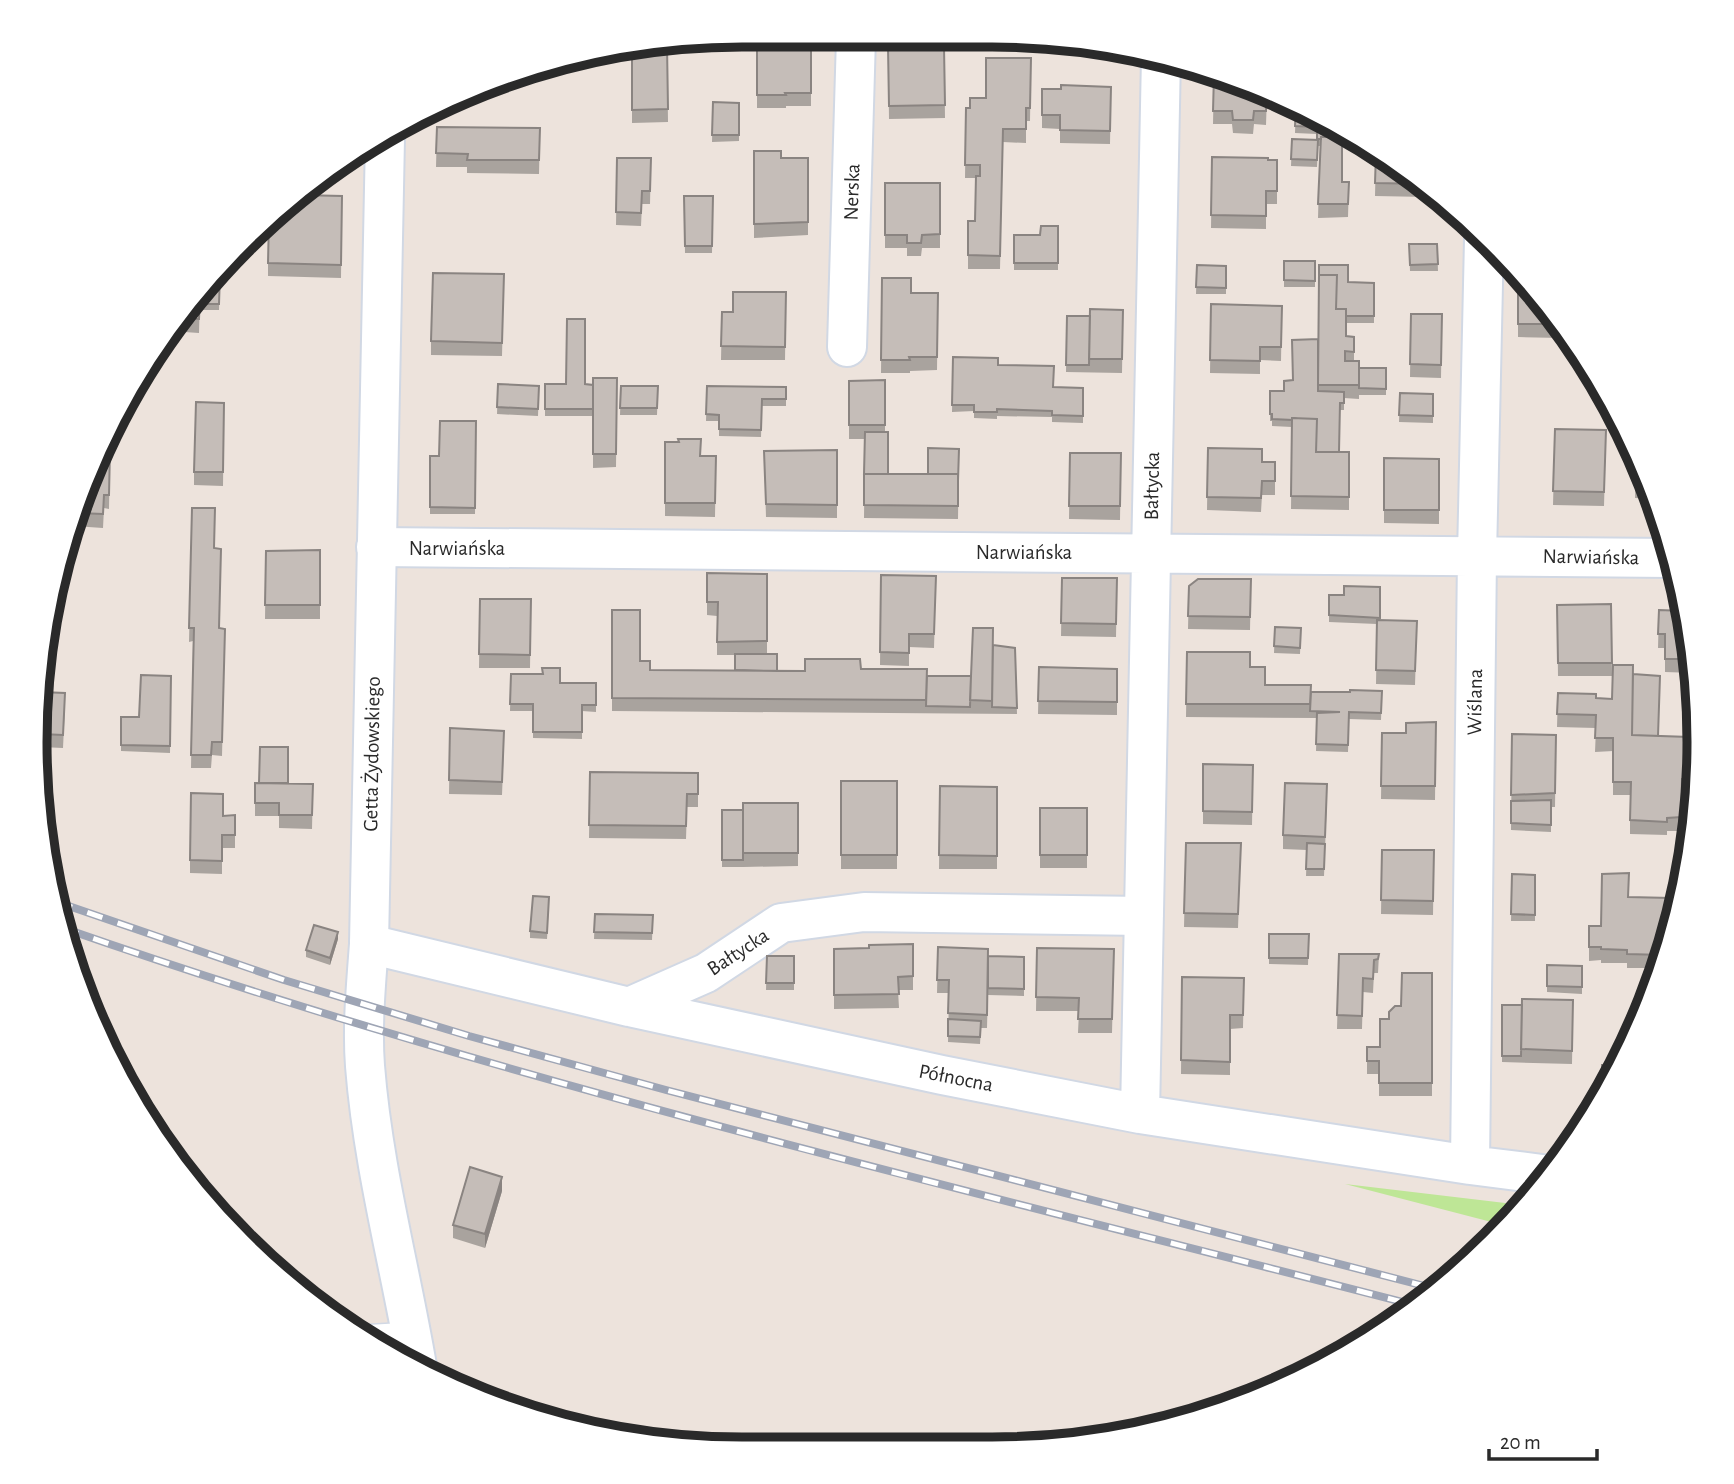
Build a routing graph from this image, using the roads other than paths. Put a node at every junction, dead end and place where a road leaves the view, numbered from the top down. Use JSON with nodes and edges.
{"nodes":[{"id":1,"x":856,"y":47,"type":"edge"},
{"id":2,"x":1161,"y":68,"type":"edge"},
{"id":3,"x":385,"y":146,"type":"edge"},
{"id":4,"x":1484,"y":252,"type":"edge"},
{"id":5,"x":847,"y":347,"type":"dead end"},
{"id":6,"x":376,"y":547,"type":"junction"},
{"id":7,"x":1151,"y":553,"type":"junction"},
{"id":8,"x":1477,"y":556,"type":"junction"},
{"id":9,"x":1662,"y":558,"type":"edge"},
{"id":10,"x":1144,"y":916,"type":"junction"},
{"id":11,"x":369,"y":944,"type":"junction"},
{"id":12,"x":629,"y":1007,"type":"junction"},
{"id":13,"x":1140,"y":1114,"type":"junction"},
{"id":14,"x":1469,"y":1165,"type":"junction"},
{"id":15,"x":1536,"y":1173,"type":"edge"},
{"id":16,"x":396,"y":1345,"type":"edge"},
{"id":17,"x":414,"y":1349,"type":"edge"}],
"edges":[{"from":1,"to":5,"type":"street","name":"Nerska"},
{"from":2,"to":7,"type":"street","name":"Bałtycka"},
{"from":3,"to":6,"type":"street","name":"Getta Żydowskiego"},
{"from":4,"to":8,"type":"street","name":"Wiślana"},
{"from":6,"to":7,"type":"street","name":"Narwiańska"},
{"from":6,"to":11,"type":"street","name":"Getta Żydowskiego"},
{"from":7,"to":8,"type":"street","name":"Narwiańska"},
{"from":7,"to":10,"type":"street","name":"Bałtycka"},
{"from":8,"to":9,"type":"street","name":"Narwiańska"},
{"from":8,"to":14,"type":"street","name":"Wiślana"},
{"from":10,"to":12,"type":"street","name":"Bałtycka"},
{"from":10,"to":13,"type":"street","name":"Bałtycka"},
{"from":11,"to":12,"type":"street","name":"Północna"},
{"from":11,"to":17,"type":"street","name":"Getta Żydowskiego"},
{"from":12,"to":13,"type":"street","name":"Północna"},
{"from":13,"to":14,"type":"street","name":"Północna"},
{"from":14,"to":15,"type":"street","name":"Północna"},
{"from":16,"to":17,"type":"lane"}]}
